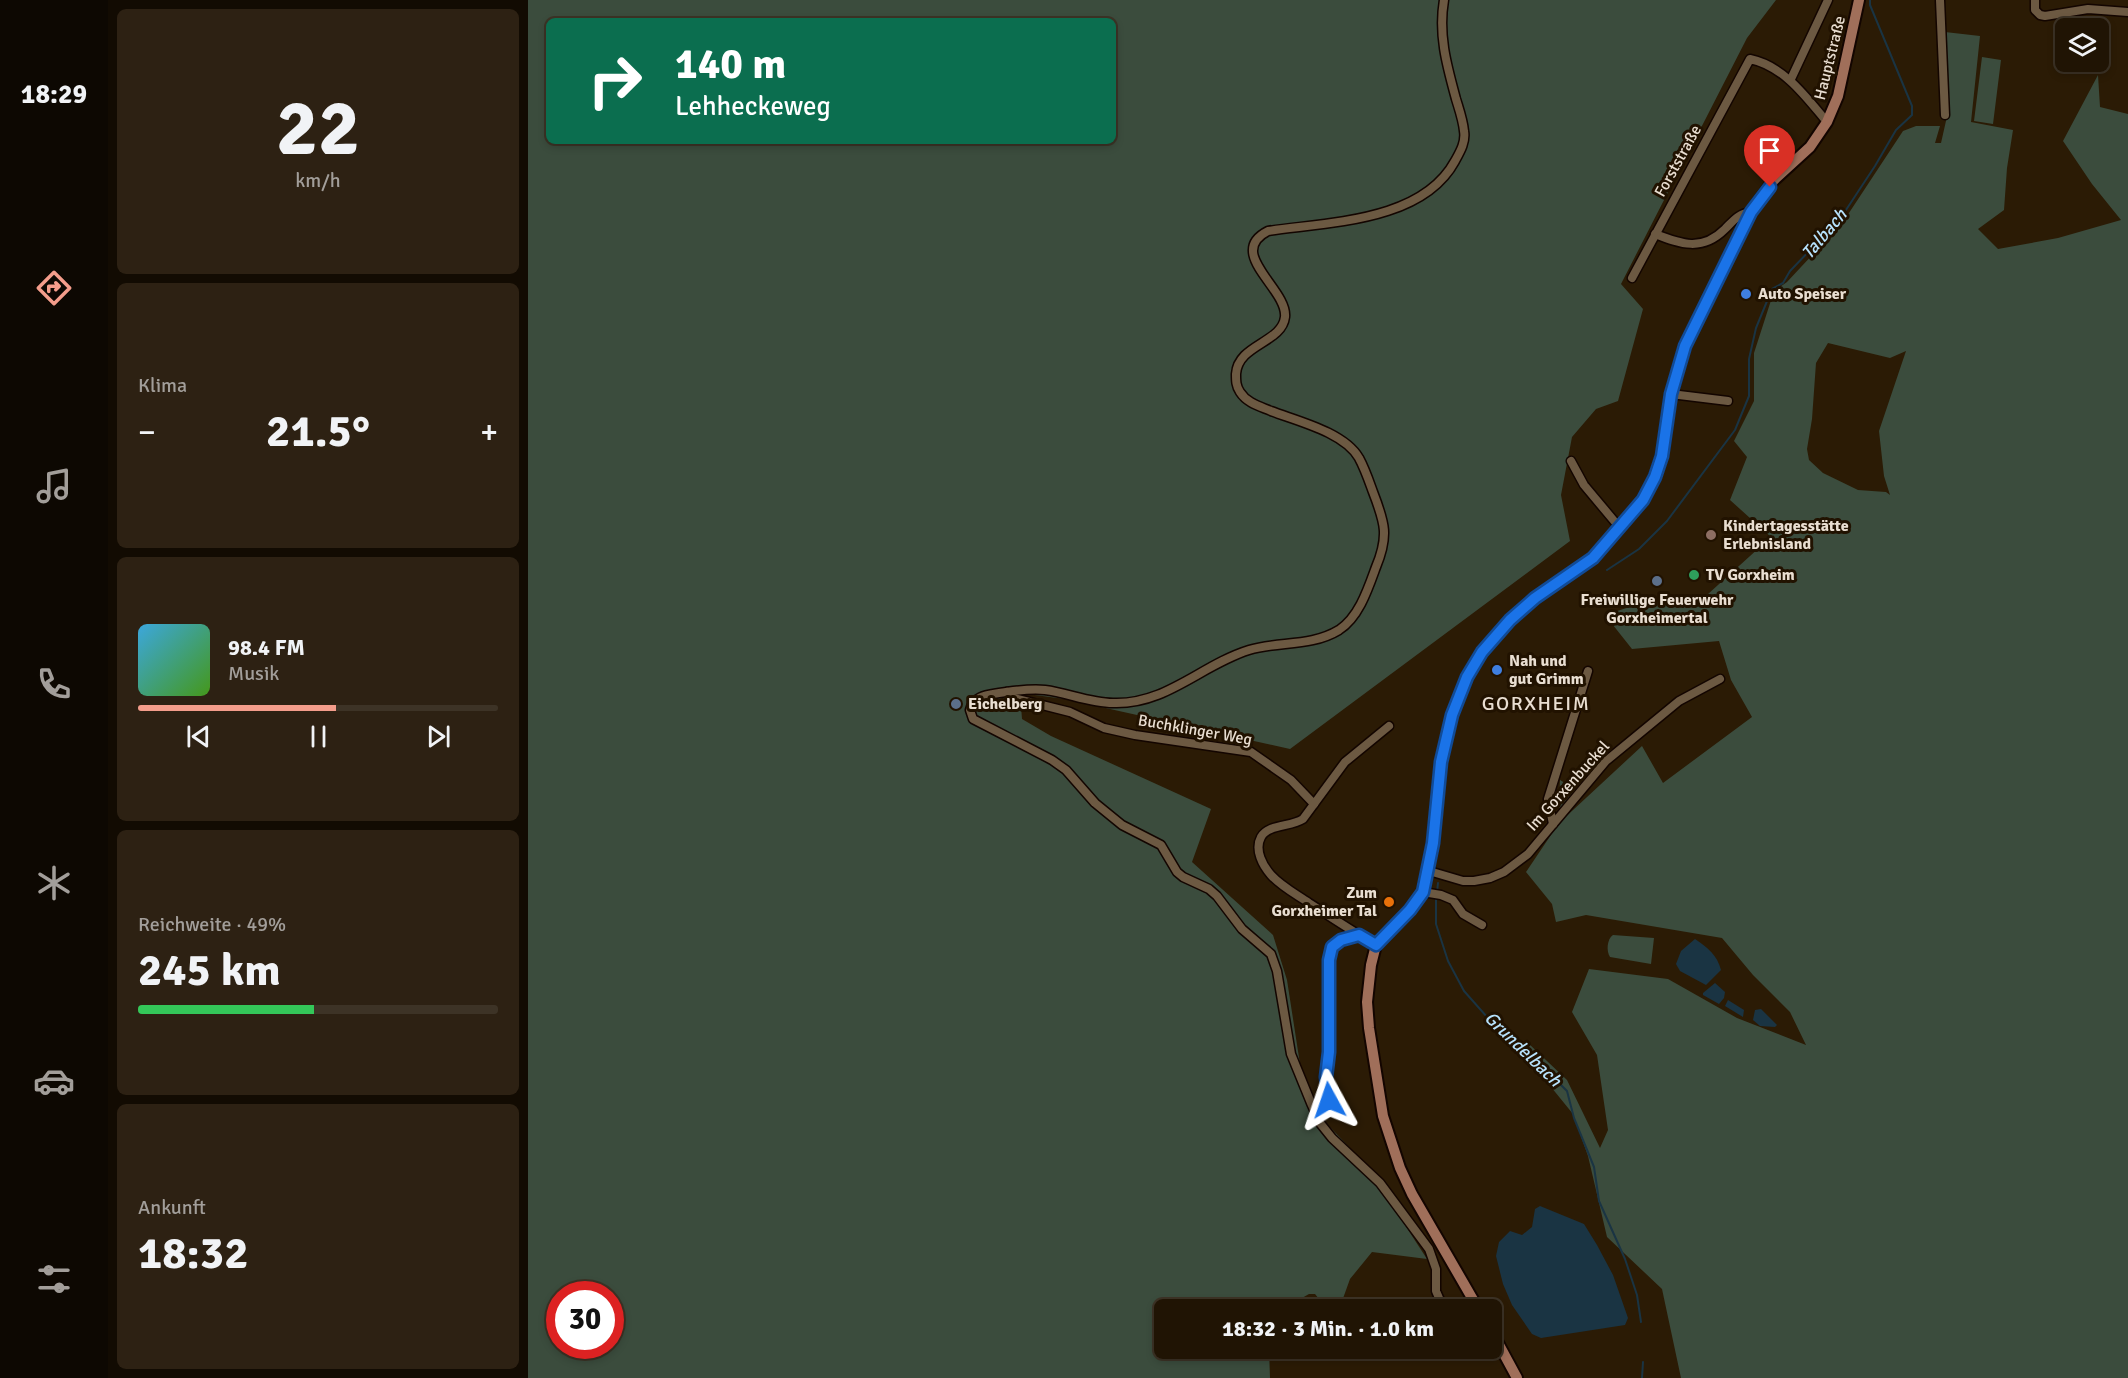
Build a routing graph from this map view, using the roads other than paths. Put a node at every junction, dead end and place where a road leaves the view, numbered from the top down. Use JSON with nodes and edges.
{"nodes":[{"id":1,"x":1444,"y":0,"type":"edge"},
{"id":2,"x":1828,"y":0,"type":"edge"},
{"id":3,"x":1859,"y":0,"type":"edge"},
{"id":4,"x":1940,"y":0,"type":"edge"},
{"id":5,"x":2035,"y":0,"type":"edge"},
{"id":6,"x":2128,"y":12,"type":"edge"},
{"id":7,"x":1791,"y":80,"type":"junction"},
{"id":8,"x":1945,"y":115,"type":"dead end"},
{"id":9,"x":1827,"y":122,"type":"junction"},
{"id":10,"x":1751,"y":212,"type":"junction"},
{"id":11,"x":1655,"y":234,"type":"junction"},
{"id":12,"x":1632,"y":278,"type":"dead end"},
{"id":13,"x":1671,"y":394,"type":"junction"},
{"id":14,"x":1728,"y":401,"type":"dead end"},
{"id":15,"x":1571,"y":461,"type":"dead end"},
{"id":16,"x":1620,"y":528,"type":"junction"},
{"id":17,"x":1588,"y":671,"type":"dead end"},
{"id":18,"x":1720,"y":679,"type":"dead end"},
{"id":19,"x":1007,"y":692,"type":"junction"},
{"id":20,"x":1389,"y":726,"type":"dead end"},
{"id":21,"x":1314,"y":804,"type":"junction"},
{"id":22,"x":1553,"y":824,"type":"junction"},
{"id":23,"x":1429,"y":871,"type":"junction"},
{"id":24,"x":1432,"y":893,"type":"junction"},
{"id":25,"x":1482,"y":925,"type":"dead end"},
{"id":26,"x":1359,"y":935,"type":"junction"},
{"id":27,"x":1376,"y":945,"type":"junction"},
{"id":28,"x":1329,"y":1100,"type":"dead end"},
{"id":29,"x":1439,"y":1299,"type":"edge"},
{"id":30,"x":1473,"y":1299,"type":"edge"},
{"id":31,"x":1502,"y":1350,"type":"edge"},
{"id":32,"x":1517,"y":1378,"type":"edge"}],
"edges":[{"from":1,"to":19,"type":"street"},
{"from":2,"to":7,"type":"street"},
{"from":3,"to":9,"type":"main road","name":"Hauptstraße"},
{"from":4,"to":8,"type":"street"},
{"from":5,"to":6,"type":"street"},
{"from":7,"to":9,"type":"street"},
{"from":7,"to":11,"type":"street","name":"Forststraße"},
{"from":9,"to":10,"type":"main road","name":"Hauptstraße"},
{"from":10,"to":11,"type":"street"},
{"from":10,"to":13,"type":"main road","name":"Hauptstraße"},
{"from":11,"to":12,"type":"street","name":"Forststraße"},
{"from":13,"to":14,"type":"street"},
{"from":13,"to":16,"type":"main road","name":"Hauptstraße"},
{"from":15,"to":16,"type":"street"},
{"from":16,"to":23,"type":"main road","name":"Hauptstraße"},
{"from":17,"to":22,"type":"street"},
{"from":18,"to":22,"type":"street","name":"Im Gorxenbuckel"},
{"from":19,"to":21,"type":"street","name":"Buchklinger Weg"},
{"from":19,"to":29,"type":"street"},
{"from":20,"to":21,"type":"street"},
{"from":21,"to":26,"type":"street"},
{"from":22,"to":23,"type":"street","name":"Im Gorxenbuckel"},
{"from":23,"to":24,"type":"main road","name":"Hauptstraße"},
{"from":24,"to":25,"type":"street"},
{"from":24,"to":27,"type":"main road","name":"Hauptstraße"},
{"from":26,"to":27,"type":"street"},
{"from":26,"to":28,"type":"street"},
{"from":27,"to":30,"type":"main road"},
{"from":31,"to":32,"type":"main road"}]}
